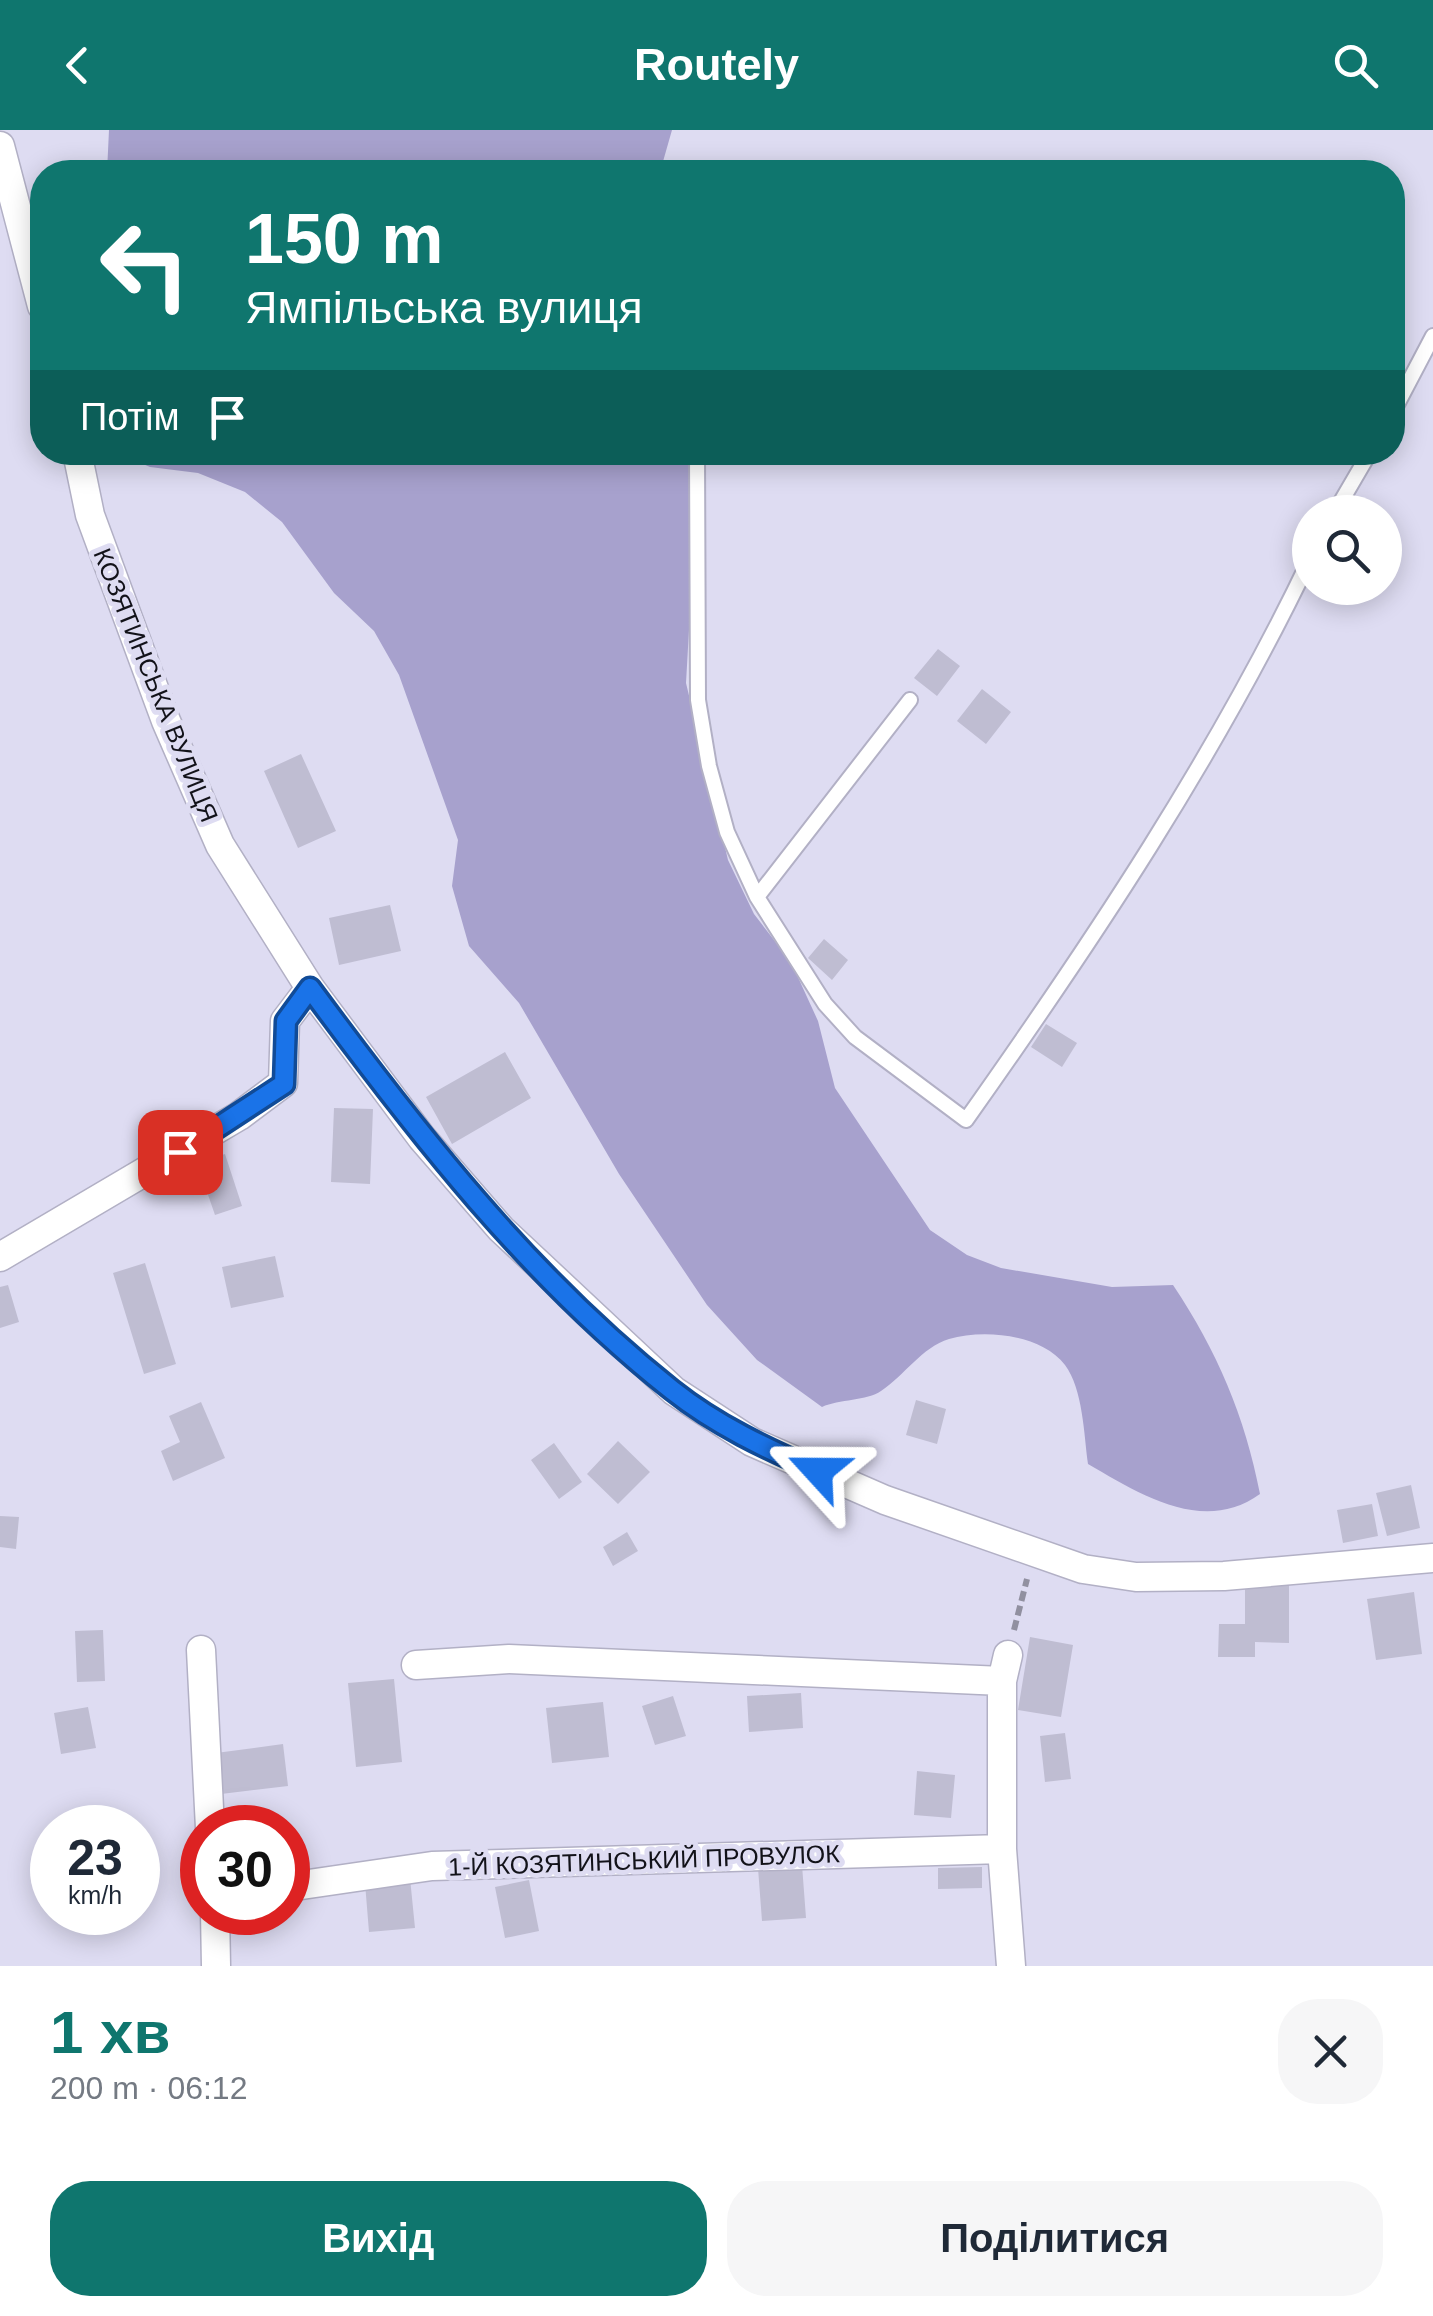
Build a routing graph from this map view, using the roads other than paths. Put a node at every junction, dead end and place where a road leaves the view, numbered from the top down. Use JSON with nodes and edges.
{"nodes":[{"id":1,"x":0,"y":146,"type":"edge"},
{"id":2,"x":30,"y":260,"type":"edge"},
{"id":3,"x":1433,"y":336,"type":"edge"},
{"id":4,"x":1405,"y":389,"type":"edge"},
{"id":5,"x":79,"y":465,"type":"edge"},
{"id":6,"x":698,"y":465,"type":"edge"},
{"id":7,"x":1362,"y":465,"type":"edge"},
{"id":8,"x":1345,"y":495,"type":"edge"},
{"id":9,"x":1292,"y":592,"type":"edge"},
{"id":10,"x":910,"y":700,"type":"dead end"},
{"id":11,"x":757,"y":896,"type":"junction"},
{"id":12,"x":310,"y":988,"type":"junction"},
{"id":13,"x":0,"y":1257,"type":"edge"},
{"id":14,"x":1433,"y":1558,"type":"edge"},
{"id":15,"x":201,"y":1650,"type":"dead end"},
{"id":16,"x":416,"y":1665,"type":"dead end"},
{"id":17,"x":209,"y":1805,"type":"edge"},
{"id":18,"x":1002,"y":1849,"type":"junction"},
{"id":19,"x":310,"y":1884,"type":"edge"},
{"id":20,"x":215,"y":1935,"type":"edge"},
{"id":21,"x":216,"y":1966,"type":"edge"},
{"id":22,"x":1011,"y":1966,"type":"edge"}],
"edges":[{"from":1,"to":2,"type":"street"},
{"from":3,"to":4,"type":"lane"},
{"from":5,"to":12,"type":"street","name":"КОЗЯТИНСЬКА ВУЛИЦЯ"},
{"from":6,"to":11,"type":"lane"},
{"from":7,"to":8,"type":"lane"},
{"from":9,"to":11,"type":"lane"},
{"from":10,"to":11,"type":"lane"},
{"from":12,"to":13,"type":"street"},
{"from":12,"to":14,"type":"street","name":"КОЗЯТИНСЬКА ВУЛИЦЯ"},
{"from":15,"to":17,"type":"street"},
{"from":16,"to":18,"type":"street"},
{"from":18,"to":19,"type":"street","name":"1-Й КОЗЯТИНСЬКИЙ ПРОВУЛОК"},
{"from":18,"to":22,"type":"street"},
{"from":20,"to":21,"type":"street"}]}
